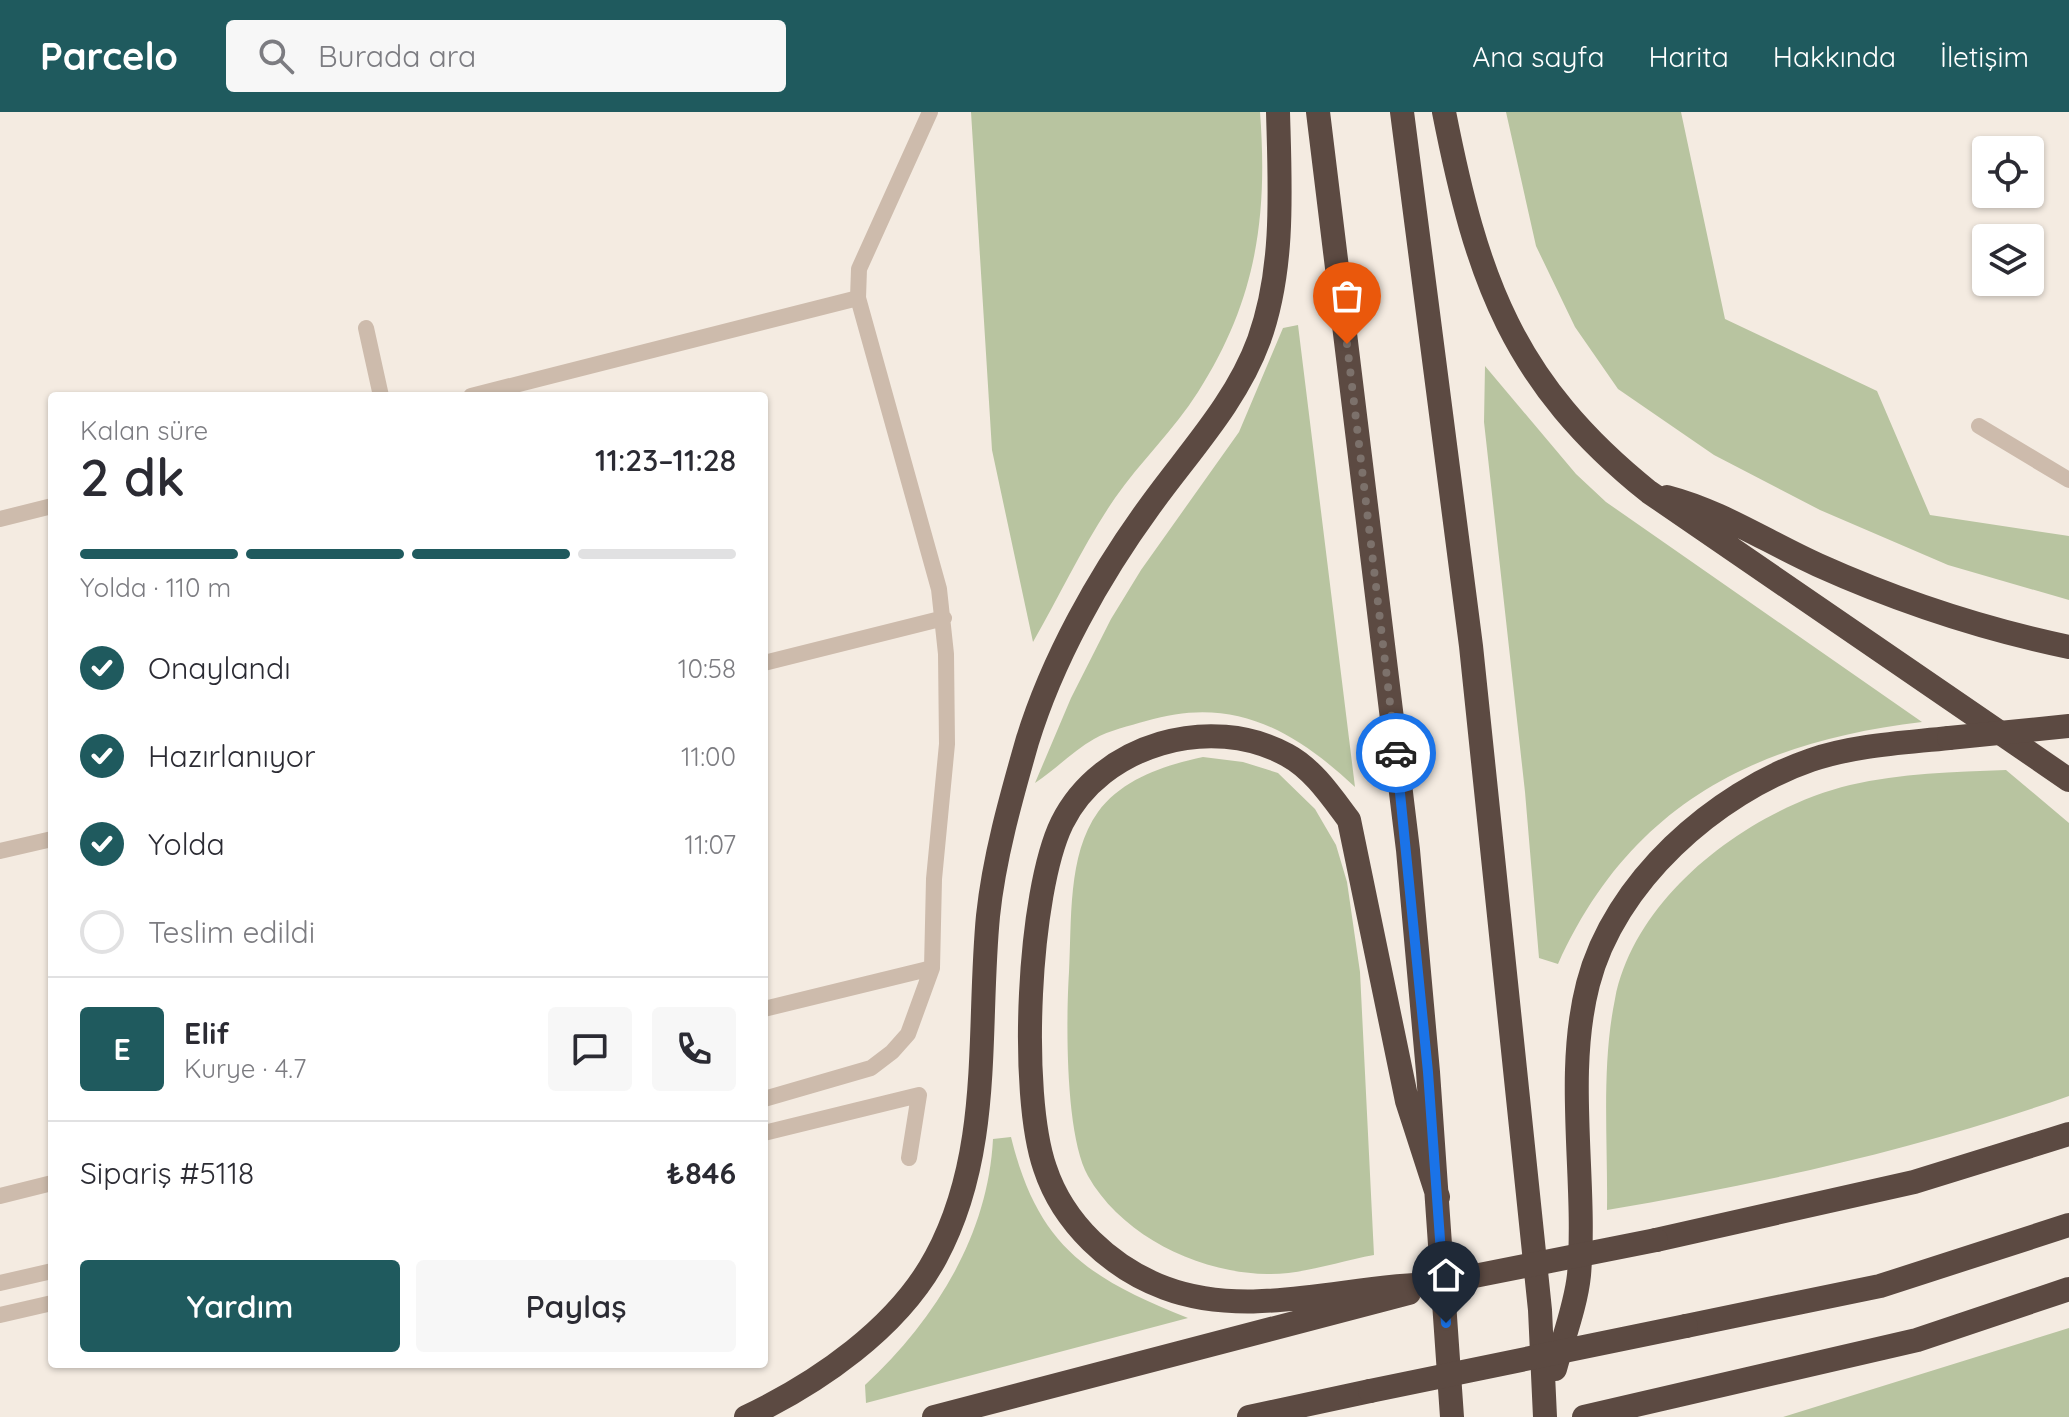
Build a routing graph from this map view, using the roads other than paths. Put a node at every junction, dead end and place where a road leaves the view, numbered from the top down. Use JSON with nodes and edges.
{"nodes":[{"id":1,"x":930,"y":112,"type":"edge"},
{"id":2,"x":1278,"y":112,"type":"edge"},
{"id":3,"x":1318,"y":112,"type":"edge"},
{"id":4,"x":1402,"y":112,"type":"edge"},
{"id":5,"x":1444,"y":112,"type":"edge"},
{"id":6,"x":858,"y":298,"type":"junction"},
{"id":7,"x":366,"y":328,"type":"dead end"},
{"id":8,"x":380,"y":392,"type":"edge"},
{"id":9,"x":487,"y":392,"type":"edge"},
{"id":10,"x":1979,"y":426,"type":"dead end"},
{"id":11,"x":2069,"y":480,"type":"edge"},
{"id":12,"x":1649,"y":492,"type":"junction"},
{"id":13,"x":48,"y":507,"type":"edge"},
{"id":14,"x":0,"y":519,"type":"edge"},
{"id":15,"x":944,"y":618,"type":"junction"},
{"id":16,"x":2069,"y":647,"type":"edge"},
{"id":17,"x":768,"y":662,"type":"edge"},
{"id":18,"x":2069,"y":726,"type":"edge"},
{"id":19,"x":2069,"y":780,"type":"edge"},
{"id":20,"x":48,"y":840,"type":"edge"},
{"id":21,"x":0,"y":851,"type":"edge"},
{"id":22,"x":932,"y":968,"type":"junction"},
{"id":23,"x":768,"y":1008,"type":"edge"},
{"id":24,"x":768,"y":1098,"type":"edge"},
{"id":25,"x":768,"y":1132,"type":"edge"},
{"id":26,"x":2069,"y":1134,"type":"edge"},
{"id":27,"x":909,"y":1158,"type":"dead end"},
{"id":28,"x":48,"y":1184,"type":"edge"},
{"id":29,"x":0,"y":1196,"type":"edge"},
{"id":30,"x":1438,"y":1197,"type":"junction"},
{"id":31,"x":2069,"y":1225,"type":"edge"},
{"id":32,"x":48,"y":1272,"type":"edge"},
{"id":33,"x":0,"y":1283,"type":"edge"},
{"id":34,"x":1434,"y":1284,"type":"junction"},
{"id":35,"x":2069,"y":1289,"type":"edge"},
{"id":36,"x":48,"y":1304,"type":"edge"},
{"id":37,"x":0,"y":1315,"type":"edge"},
{"id":38,"x":1545,"y":1413,"type":"edge"},
{"id":39,"x":746,"y":1417,"type":"edge"},
{"id":40,"x":934,"y":1417,"type":"edge"},
{"id":41,"x":1249,"y":1417,"type":"edge"},
{"id":42,"x":1452,"y":1417,"type":"edge"},
{"id":43,"x":1584,"y":1417,"type":"edge"}],
"edges":[{"from":1,"to":6,"type":"lane"},
{"from":2,"to":39,"type":"highway"},
{"from":3,"to":30,"type":"highway"},
{"from":4,"to":38,"type":"highway"},
{"from":5,"to":12,"type":"highway"},
{"from":6,"to":9,"type":"lane"},
{"from":6,"to":15,"type":"lane"},
{"from":7,"to":8,"type":"lane"},
{"from":10,"to":11,"type":"lane"},
{"from":12,"to":16,"type":"highway"},
{"from":12,"to":19,"type":"highway"},
{"from":13,"to":14,"type":"lane"},
{"from":15,"to":17,"type":"lane"},
{"from":15,"to":22,"type":"lane"},
{"from":18,"to":38,"type":"highway","bridge":true},
{"from":20,"to":21,"type":"lane"},
{"from":22,"to":23,"type":"lane"},
{"from":22,"to":24,"type":"lane"},
{"from":25,"to":27,"type":"lane"},
{"from":26,"to":34,"type":"highway","bridge":true},
{"from":28,"to":29,"type":"lane"},
{"from":30,"to":34,"type":"highway"},
{"from":30,"to":42,"type":"highway"},
{"from":31,"to":41,"type":"highway","bridge":true},
{"from":32,"to":33,"type":"lane"},
{"from":34,"to":40,"type":"highway"},
{"from":35,"to":43,"type":"highway"},
{"from":36,"to":37,"type":"lane"}]}
